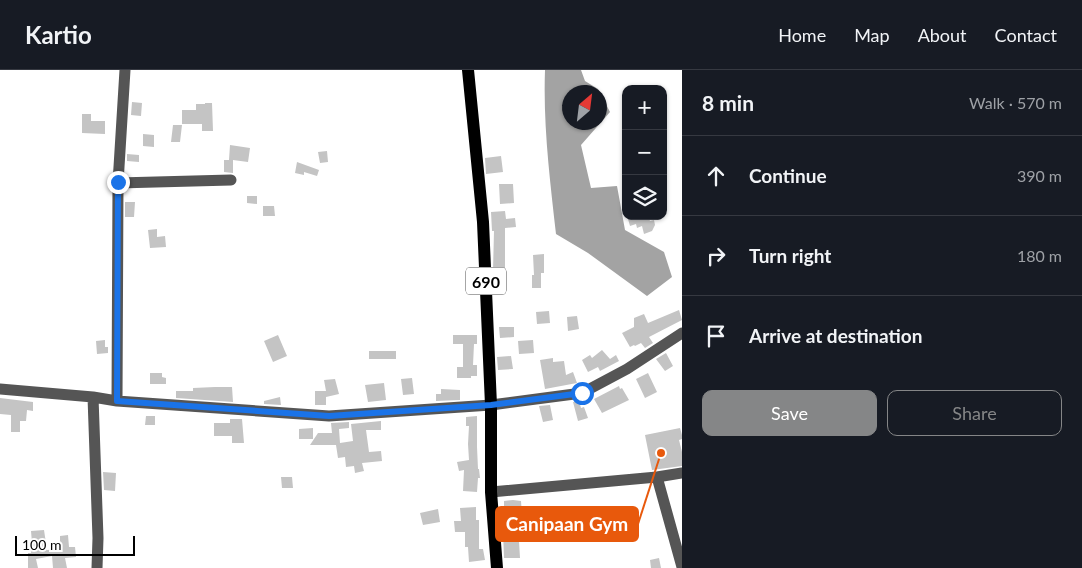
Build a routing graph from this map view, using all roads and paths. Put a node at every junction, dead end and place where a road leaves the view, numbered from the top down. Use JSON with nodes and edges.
{"nodes":[{"id":1,"x":125,"y":70,"type":"edge"},
{"id":2,"x":468,"y":70,"type":"edge"},
{"id":3,"x":231,"y":180,"type":"dead end"},
{"id":4,"x":118,"y":182,"type":"junction"},
{"id":5,"x":682,"y":333,"type":"edge"},
{"id":6,"x":0,"y":389,"type":"edge"},
{"id":7,"x":93,"y":396,"type":"junction"},
{"id":8,"x":117,"y":401,"type":"junction"},
{"id":9,"x":491,"y":405,"type":"junction"},
{"id":10,"x":682,"y":473,"type":"edge"},
{"id":11,"x":658,"y":477,"type":"junction"},
{"id":12,"x":491,"y":492,"type":"junction"},
{"id":13,"x":682,"y":567,"type":"edge"},
{"id":14,"x":97,"y":568,"type":"edge"},
{"id":15,"x":497,"y":568,"type":"edge"}],
"edges":[{"from":1,"to":4,"type":"street"},
{"from":2,"to":9,"type":"main road","number":"690"},
{"from":3,"to":4,"type":"street"},
{"from":4,"to":8,"type":"street"},
{"from":5,"to":9,"type":"street"},
{"from":6,"to":7,"type":"street"},
{"from":7,"to":8,"type":"street"},
{"from":7,"to":14,"type":"street"},
{"from":8,"to":9,"type":"street"},
{"from":9,"to":12,"type":"main road","number":"690"},
{"from":10,"to":11,"type":"street"},
{"from":11,"to":12,"type":"street"},
{"from":11,"to":13,"type":"street"},
{"from":12,"to":15,"type":"main road","number":"690"}]}
